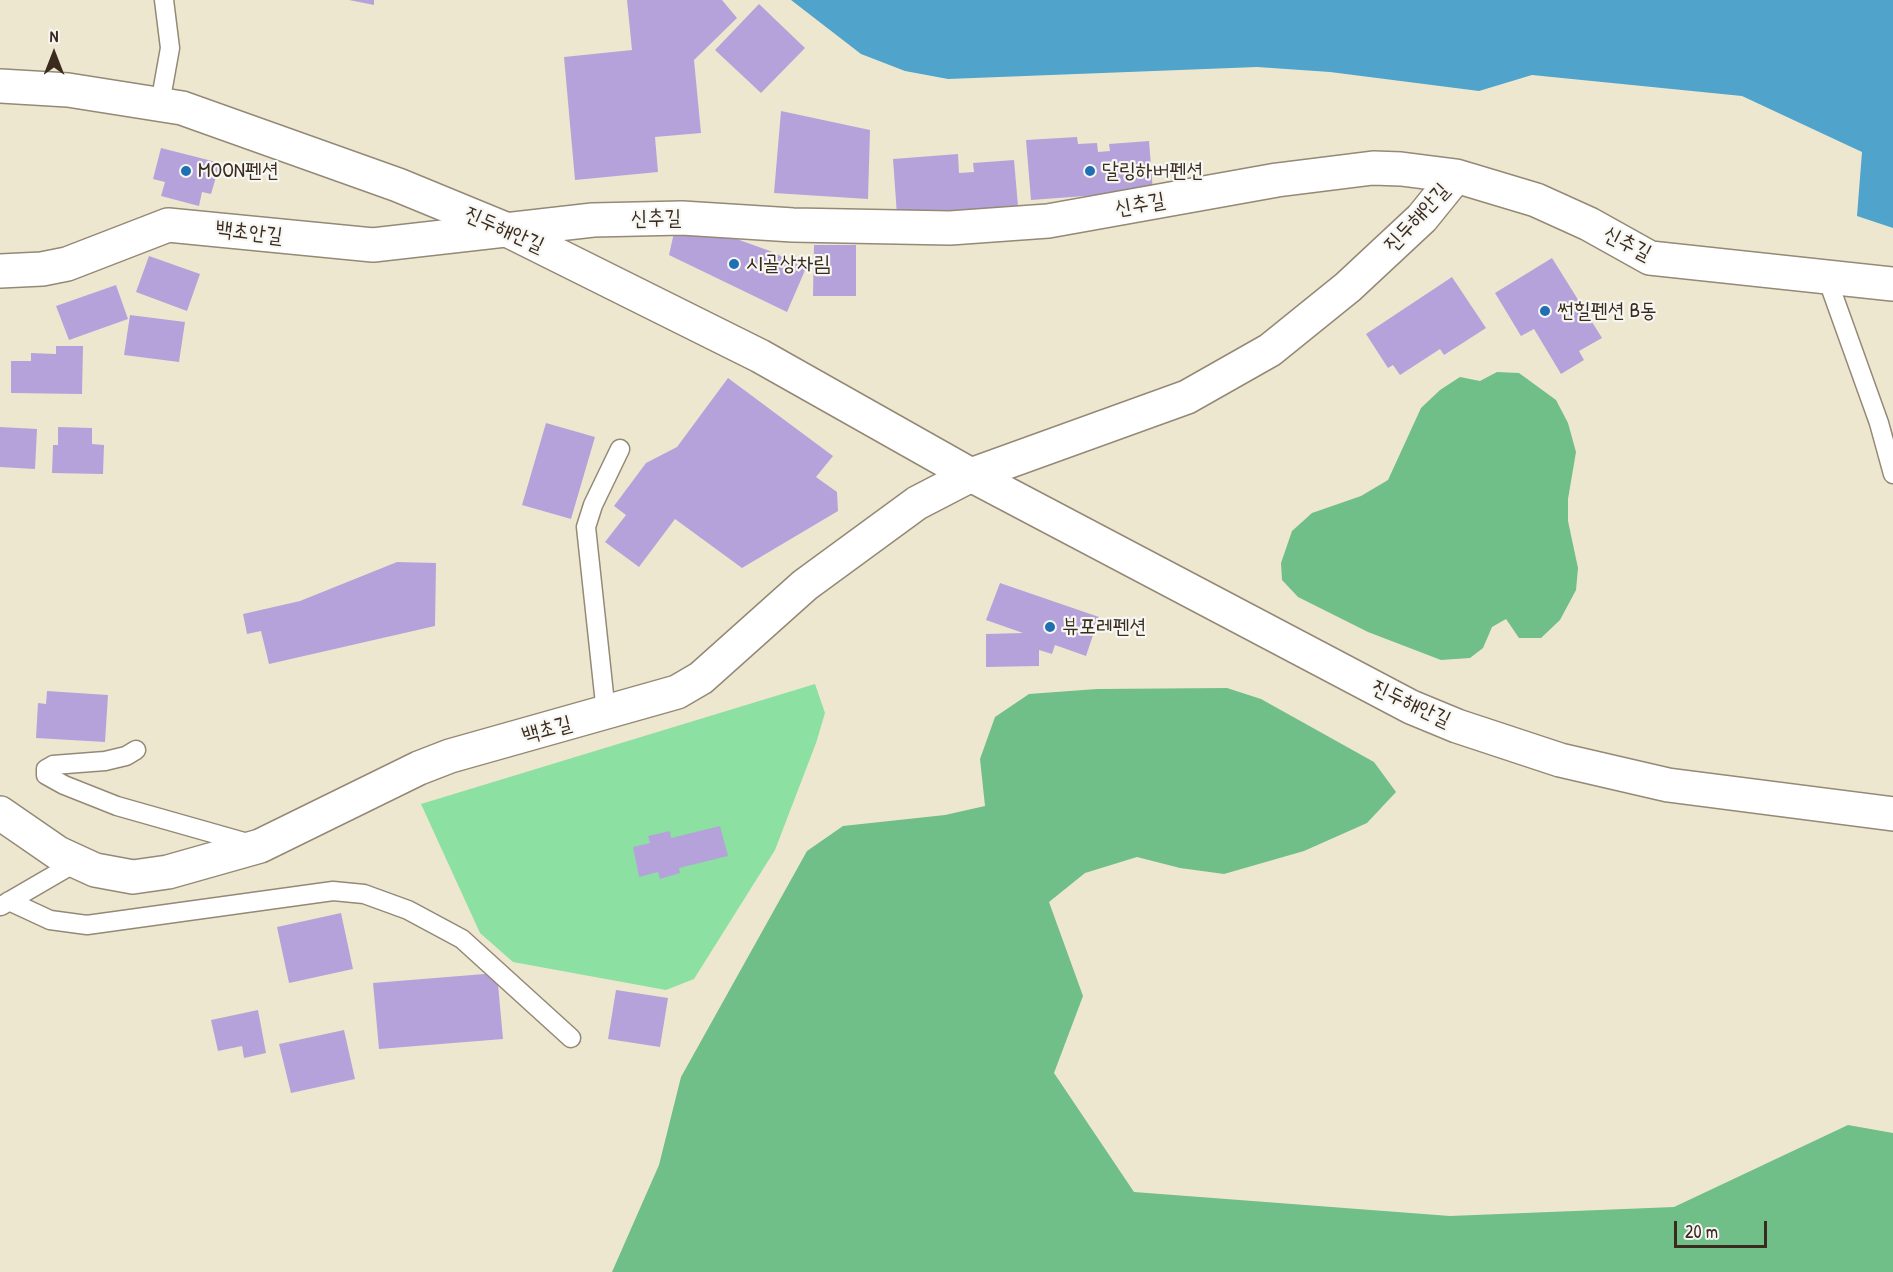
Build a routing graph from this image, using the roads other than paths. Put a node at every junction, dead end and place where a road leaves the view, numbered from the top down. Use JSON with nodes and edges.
{"nodes":[{"id":1,"x":164,"y":0,"type":"edge"},
{"id":2,"x":0,"y":86,"type":"edge"},
{"id":3,"x":160,"y":104,"type":"junction"},
{"id":4,"x":1456,"y":176,"type":"junction"},
{"id":5,"x":505,"y":229,"type":"junction"},
{"id":6,"x":0,"y":272,"type":"edge"},
{"id":7,"x":1827,"y":278,"type":"junction"},
{"id":8,"x":1893,"y":284,"type":"edge"},
{"id":9,"x":620,"y":450,"type":"dead end"},
{"id":10,"x":1893,"y":474,"type":"edge"},
{"id":11,"x":971,"y":475,"type":"junction"},
{"id":12,"x":606,"y":713,"type":"junction"},
{"id":13,"x":136,"y":750,"type":"dead end"},
{"id":14,"x":0,"y":813,"type":"edge"},
{"id":15,"x":1893,"y":814,"type":"edge"},
{"id":16,"x":260,"y":846,"type":"junction"},
{"id":17,"x":75,"y":862,"type":"junction"},
{"id":18,"x":4,"y":904,"type":"edge"},
{"id":19,"x":571,"y":1038,"type":"dead end"}],
"edges":[{"from":1,"to":3,"type":"lane"},
{"from":2,"to":3,"type":"street","name":"진두해안길"},
{"from":3,"to":5,"type":"street","name":"진두해안길"},
{"from":4,"to":5,"type":"street","name":"신추길"},
{"from":4,"to":7,"type":"street","name":"신추길"},
{"from":4,"to":11,"type":"street","name":"진두해안길"},
{"from":5,"to":6,"type":"street","name":"백초안길"},
{"from":5,"to":11,"type":"street","name":"진두해안길"},
{"from":7,"to":8,"type":"street","name":"신추길"},
{"from":7,"to":10,"type":"lane"},
{"from":9,"to":12,"type":"lane"},
{"from":11,"to":12,"type":"street","name":"백초길"},
{"from":11,"to":15,"type":"street","name":"진두해안길"},
{"from":12,"to":16,"type":"street","name":"백초길"},
{"from":13,"to":16,"type":"lane"},
{"from":14,"to":17,"type":"street","name":"백초길"},
{"from":16,"to":17,"type":"street","name":"백초길"},
{"from":17,"to":18,"type":"lane"},
{"from":18,"to":19,"type":"lane"}]}
